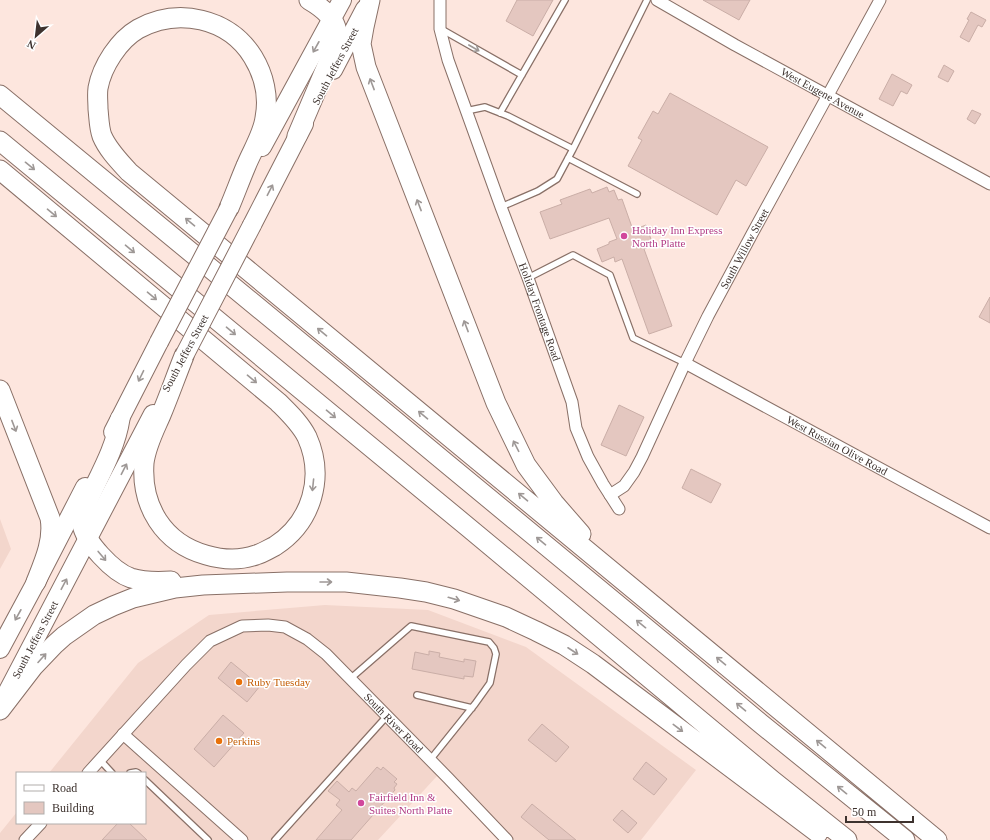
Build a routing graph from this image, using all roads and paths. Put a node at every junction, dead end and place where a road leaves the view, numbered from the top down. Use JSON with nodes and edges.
{"nodes":[{"id":1,"x":308,"y":0,"type":"edge"},
{"id":2,"x":342,"y":0,"type":"edge"},
{"id":3,"x":370,"y":0,"type":"edge"},
{"id":4,"x":440,"y":0,"type":"edge"},
{"id":5,"x":565,"y":0,"type":"edge"},
{"id":6,"x":647,"y":0,"type":"edge"},
{"id":7,"x":880,"y":0,"type":"edge"},
{"id":8,"x":661,"y":1,"type":"edge"},
{"id":9,"x":332,"y":18,"type":"junction"},
{"id":10,"x":440,"y":29,"type":"junction"},
{"id":11,"x":522,"y":75,"type":"junction"},
{"id":12,"x":0,"y":95,"type":"edge"},
{"id":13,"x":828,"y":96,"type":"junction"},
{"id":14,"x":466,"y":111,"type":"junction"},
{"id":15,"x":500,"y":113,"type":"junction"},
{"id":16,"x":297,"y":136,"type":"junction"},
{"id":17,"x":0,"y":141,"type":"edge"},
{"id":18,"x":573,"y":149,"type":"junction"},
{"id":19,"x":568,"y":158,"type":"junction"},
{"id":20,"x":0,"y":170,"type":"edge"},
{"id":21,"x":990,"y":184,"type":"edge"},
{"id":22,"x":637,"y":194,"type":"dead end"},
{"id":23,"x":501,"y":207,"type":"junction"},
{"id":24,"x":229,"y":208,"type":"junction"},
{"id":25,"x":528,"y":278,"type":"junction"},
{"id":26,"x":184,"y":356,"type":"junction"},
{"id":27,"x":685,"y":362,"type":"junction"},
{"id":28,"x":0,"y":390,"type":"edge"},
{"id":29,"x":120,"y":419,"type":"junction"},
{"id":30,"x":610,"y":495,"type":"junction"},
{"id":31,"x":619,"y":509,"type":"dead end"},
{"id":32,"x":990,"y":528,"type":"edge"},
{"id":33,"x":88,"y":538,"type":"junction"},
{"id":34,"x":36,"y":582,"type":"junction"},
{"id":35,"x":287,"y":582,"type":"junction"},
{"id":36,"x":650,"y":602,"type":"junction"},
{"id":37,"x":0,"y":649,"type":"edge"},
{"id":38,"x":350,"y":679,"type":"junction"},
{"id":39,"x":417,"y":696,"type":"dead end"},
{"id":40,"x":0,"y":706,"type":"edge"},
{"id":41,"x":472,"y":708,"type":"junction"},
{"id":42,"x":0,"y":710,"type":"edge"},
{"id":43,"x":387,"y":716,"type":"junction"},
{"id":44,"x":123,"y":734,"type":"junction"},
{"id":45,"x":100,"y":760,"type":"junction"},
{"id":46,"x":430,"y":760,"type":"junction"},
{"id":47,"x":89,"y":772,"type":"edge"},
{"id":48,"x":111,"y":772,"type":"edge"},
{"id":49,"x":146,"y":781,"type":"edge"},
{"id":50,"x":40,"y":824,"type":"edge"},
{"id":51,"x":25,"y":840,"type":"edge"},
{"id":52,"x":208,"y":840,"type":"edge"},
{"id":53,"x":242,"y":840,"type":"edge"},
{"id":54,"x":275,"y":840,"type":"edge"},
{"id":55,"x":507,"y":840,"type":"edge"},
{"id":56,"x":827,"y":840,"type":"edge"},
{"id":57,"x":846,"y":840,"type":"edge"},
{"id":58,"x":905,"y":840,"type":"edge"},
{"id":59,"x":937,"y":840,"type":"edge"}],
"edges":[{"from":1,"to":9,"type":"highway"},
{"from":2,"to":9,"type":"highway"},
{"from":3,"to":16,"type":"highway","name":"South Jeffers Street"},
{"from":36,"to":3,"type":"highway","one_way":true},
{"from":4,"to":10,"type":"street","name":"Holiday Frontage Road"},
{"from":5,"to":11,"type":"lane"},
{"from":6,"to":18,"type":"lane"},
{"from":7,"to":13,"type":"street","name":"South Willow Street"},
{"from":8,"to":13,"type":"street","name":"West Eugene Avenue"},
{"from":9,"to":16,"type":"highway"},
{"from":9,"to":24,"type":"highway","one_way":true},
{"from":10,"to":11,"type":"lane","one_way":true},
{"from":10,"to":14,"type":"street","name":"Holiday Frontage Road"},
{"from":11,"to":15,"type":"lane"},
{"from":58,"to":12,"type":"highway","one_way":true},
{"from":13,"to":21,"type":"street","name":"West Eugene Avenue"},
{"from":13,"to":27,"type":"street","name":"South Willow Street"},
{"from":14,"to":15,"type":"lane"},
{"from":14,"to":23,"type":"street","name":"Holiday Frontage Road"},
{"from":15,"to":18,"type":"lane"},
{"from":26,"to":16,"type":"highway","name":"South Jeffers Street","one_way":true,"bridge":true},
{"from":17,"to":57,"type":"highway","one_way":true},
{"from":18,"to":19,"type":"lane"},
{"from":19,"to":22,"type":"lane"},
{"from":19,"to":23,"type":"lane"},
{"from":20,"to":26,"type":"highway","one_way":true},
{"from":23,"to":25,"type":"street","name":"Holiday Frontage Road"},
{"from":24,"to":29,"type":"highway","one_way":true,"bridge":true},
{"from":36,"to":24,"type":"highway","one_way":true},
{"from":25,"to":27,"type":"lane"},
{"from":25,"to":30,"type":"street","name":"Holiday Frontage Road"},
{"from":33,"to":26,"type":"highway","name":"South Jeffers Street","one_way":true},
{"from":27,"to":30,"type":"street","name":"South Willow Street"},
{"from":27,"to":32,"type":"street","name":"West Russian Olive Road"},
{"from":28,"to":34,"type":"highway","one_way":true},
{"from":29,"to":33,"type":"highway"},
{"from":29,"to":34,"type":"highway"},
{"from":30,"to":31,"type":"street","name":"Holiday Frontage Road"},
{"from":33,"to":35,"type":"highway","one_way":true},
{"from":40,"to":33,"type":"highway","name":"South Jeffers Street","one_way":true},
{"from":34,"to":37,"type":"highway","one_way":true},
{"from":42,"to":35,"type":"highway","one_way":true},
{"from":35,"to":56,"type":"highway","one_way":true},
{"from":59,"to":36,"type":"highway","one_way":true},
{"from":38,"to":41,"type":"lane"},
{"from":38,"to":43,"type":"street","name":"South River Road"},
{"from":38,"to":44,"type":"street","name":"South River Road"},
{"from":39,"to":41,"type":"lane"},
{"from":41,"to":46,"type":"lane"},
{"from":43,"to":46,"type":"street","name":"South River Road"},
{"from":43,"to":54,"type":"lane"},
{"from":44,"to":45,"type":"street"},
{"from":44,"to":53,"type":"street"},
{"from":45,"to":47,"type":"street"},
{"from":45,"to":48,"type":"lane"},
{"from":46,"to":55,"type":"street","name":"South River Road"},
{"from":49,"to":52,"type":"lane"},
{"from":50,"to":51,"type":"street"}]}
